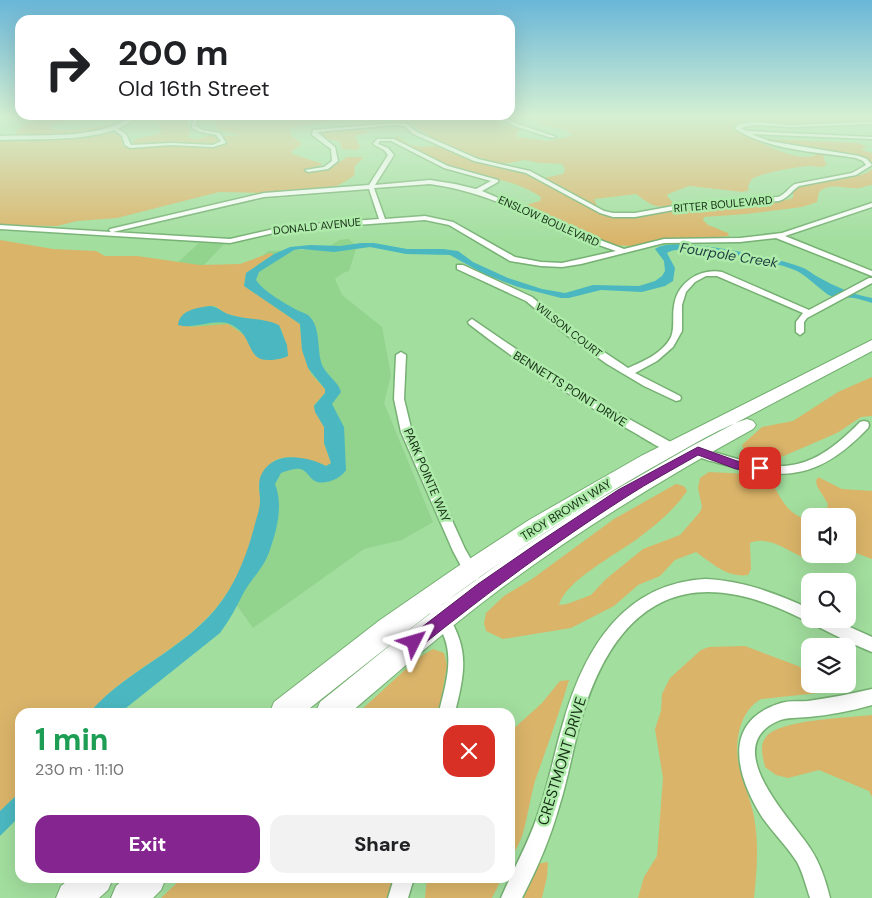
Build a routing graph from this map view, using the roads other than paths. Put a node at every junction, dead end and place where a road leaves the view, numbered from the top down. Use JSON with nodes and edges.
{"nodes":[{"id":1,"x":335,"y":159,"type":"edge"},
{"id":2,"x":390,"y":159,"type":"edge"},
{"id":3,"x":429,"y":159,"type":"edge"},
{"id":4,"x":474,"y":159,"type":"edge"},
{"id":5,"x":862,"y":159,"type":"edge"},
{"id":6,"x":308,"y":170,"type":"dead end"},
{"id":7,"x":372,"y":186,"type":"junction"},
{"id":8,"x":475,"y":192,"type":"junction"},
{"id":9,"x":872,"y":204,"type":"edge"},
{"id":10,"x":382,"y":220,"type":"junction"},
{"id":11,"x":0,"y":227,"type":"edge"},
{"id":12,"x":106,"y":233,"type":"junction"},
{"id":13,"x":778,"y":236,"type":"junction"},
{"id":14,"x":623,"y":251,"type":"junction"},
{"id":15,"x":460,"y":267,"type":"dead end"},
{"id":16,"x":872,"y":274,"type":"edge"},
{"id":17,"x":872,"y":280,"type":"edge"},
{"id":18,"x":809,"y":313,"type":"junction"},
{"id":19,"x":472,"y":322,"type":"dead end"},
{"id":20,"x":800,"y":332,"type":"dead end"},
{"id":21,"x":872,"y":345,"type":"edge"},
{"id":22,"x":402,"y":355,"type":"dead end"},
{"id":23,"x":872,"y":359,"type":"edge"},
{"id":24,"x":628,"y":372,"type":"junction"},
{"id":25,"x":676,"y":398,"type":"dead end"},
{"id":26,"x":864,"y":424,"type":"dead end"},
{"id":27,"x":672,"y":448,"type":"junction"},
{"id":28,"x":698,"y":451,"type":"junction"},
{"id":29,"x":470,"y":571,"type":"junction"},
{"id":30,"x":483,"y":589,"type":"junction"},
{"id":31,"x":429,"y":599,"type":"junction"},
{"id":32,"x":801,"y":612,"type":"edge"},
{"id":33,"x":443,"y":619,"type":"junction"},
{"id":34,"x":836,"y":628,"type":"edge"},
{"id":35,"x":872,"y":645,"type":"edge"},
{"id":36,"x":872,"y":697,"type":"edge"},
{"id":37,"x":289,"y":708,"type":"edge"},
{"id":38,"x":335,"y":708,"type":"edge"},
{"id":39,"x":448,"y":708,"type":"edge"},
{"id":40,"x":90,"y":883,"type":"edge"},
{"id":41,"x":144,"y":883,"type":"edge"},
{"id":42,"x":402,"y":883,"type":"edge"},
{"id":43,"x":73,"y":898,"type":"edge"},
{"id":44,"x":128,"y":898,"type":"edge"},
{"id":45,"x":398,"y":898,"type":"edge"},
{"id":46,"x":511,"y":898,"type":"edge"},
{"id":47,"x":820,"y":898,"type":"edge"}],
"edges":[{"from":1,"to":6,"type":"street","name":"RITTER BOULEVARD"},
{"from":2,"to":7,"type":"street"},
{"from":3,"to":8,"type":"street"},
{"from":4,"to":5,"type":"street","name":"RITTER BOULEVARD"},
{"from":7,"to":8,"type":"street","name":"ENSLOW BOULEVARD"},
{"from":7,"to":10,"type":"street"},
{"from":7,"to":12,"type":"street","name":"ENSLOW BOULEVARD"},
{"from":8,"to":14,"type":"street","name":"ENSLOW BOULEVARD"},
{"from":9,"to":13,"type":"street"},
{"from":10,"to":12,"type":"street","name":"DONALD AVENUE"},
{"from":10,"to":14,"type":"street","name":"DONALD AVENUE"},
{"from":11,"to":12,"type":"street","name":"DONALD AVENUE"},
{"from":13,"to":14,"type":"street"},
{"from":13,"to":16,"type":"street"},
{"from":15,"to":24,"type":"street","name":"WILSON COURT"},
{"from":17,"to":18,"type":"street"},
{"from":18,"to":20,"type":"street"},
{"from":18,"to":24,"type":"street"},
{"from":19,"to":27,"type":"street","name":"BENNETTS POINT DRIVE"},
{"from":21,"to":27,"type":"main road","name":"TROY BROWN WAY"},
{"from":22,"to":29,"type":"street","name":"PARK POINTE WAY"},
{"from":23,"to":28,"type":"main road","name":"TROY BROWN WAY"},
{"from":24,"to":25,"type":"street","name":"WILSON COURT"},
{"from":26,"to":28,"type":"street"},
{"from":27,"to":29,"type":"main road","name":"TROY BROWN WAY"},
{"from":28,"to":30,"type":"main road","name":"TROY BROWN WAY"},
{"from":29,"to":30,"type":"street","name":"PARK POINTE WAY"},
{"from":29,"to":31,"type":"main road","name":"TROY BROWN WAY"},
{"from":30,"to":33,"type":"main road","name":"TROY BROWN WAY"},
{"from":31,"to":33,"type":"street"},
{"from":31,"to":37,"type":"main road","name":"TROY BROWN WAY"},
{"from":32,"to":46,"type":"street","name":"CRESTMONT DRIVE"},
{"from":33,"to":38,"type":"main road","name":"TROY BROWN WAY"},
{"from":33,"to":39,"type":"street"},
{"from":34,"to":35,"type":"street"},
{"from":36,"to":47,"type":"street"},
{"from":40,"to":43,"type":"main road"},
{"from":41,"to":44,"type":"main road"},
{"from":42,"to":45,"type":"street"}]}
